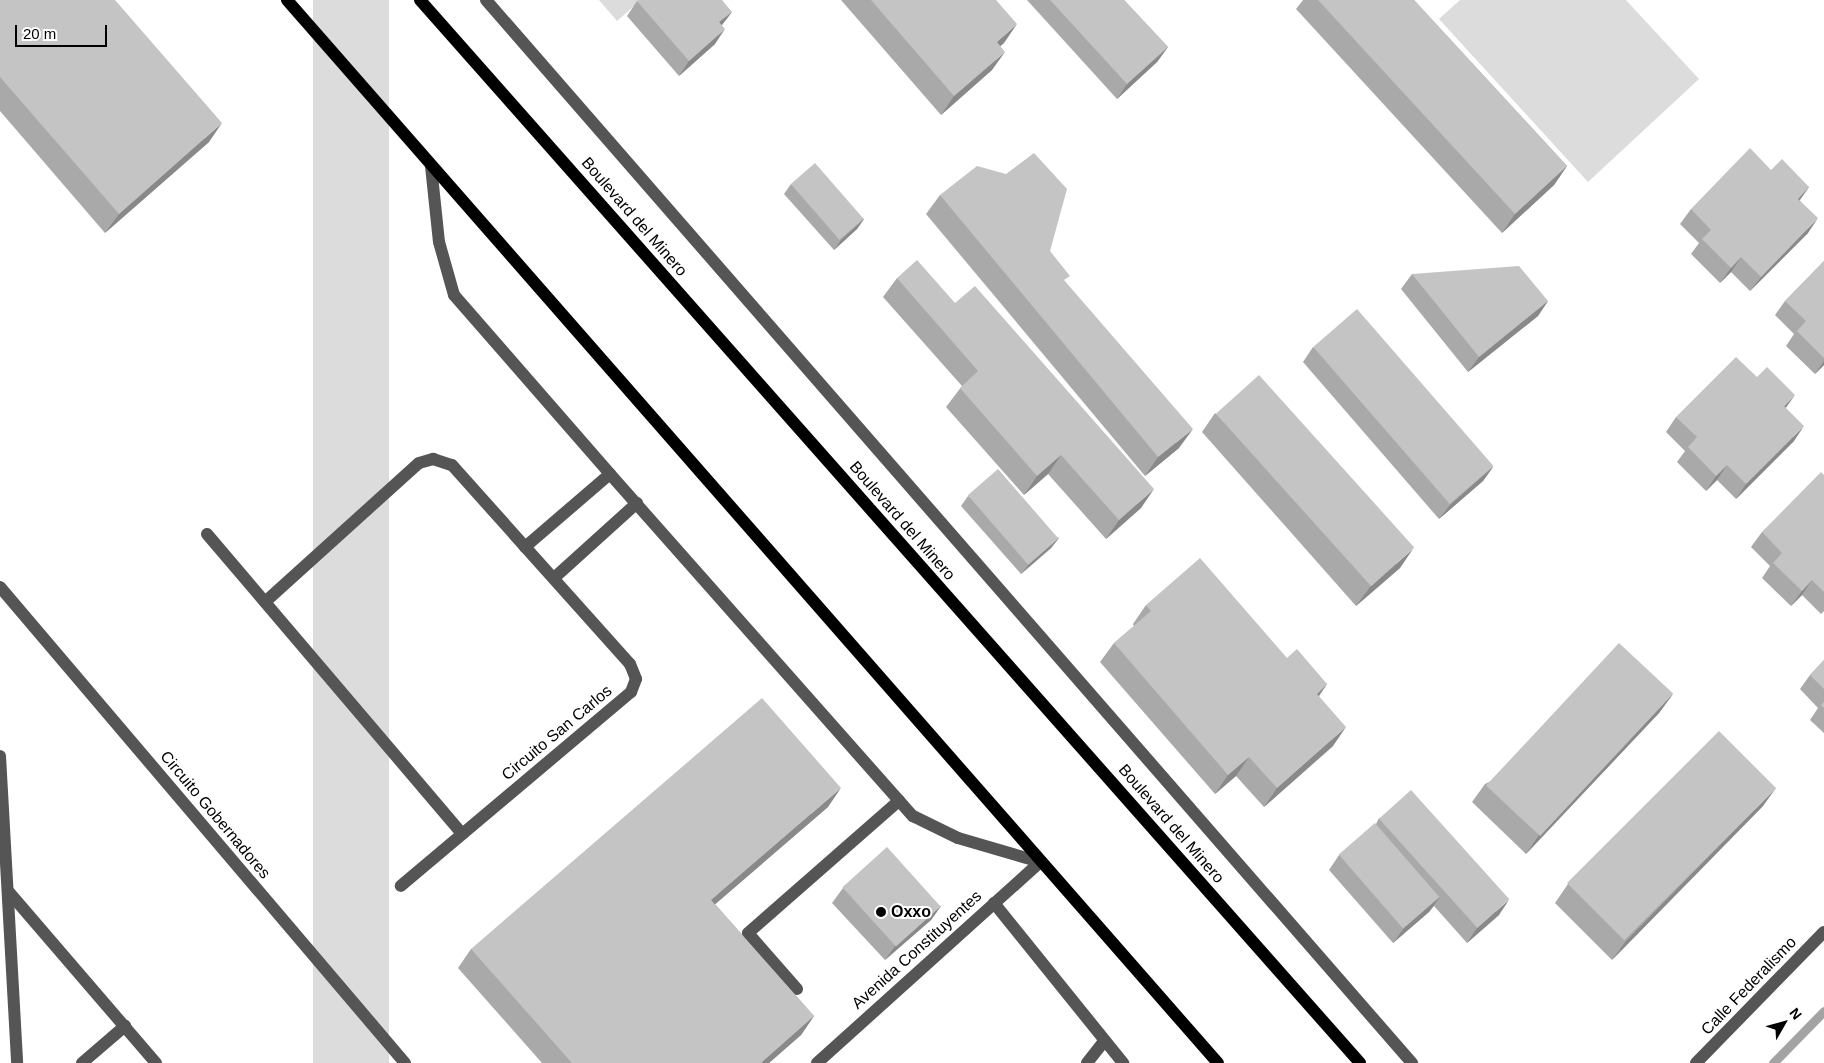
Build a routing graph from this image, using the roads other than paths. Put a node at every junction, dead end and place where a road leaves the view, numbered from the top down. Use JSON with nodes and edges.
{"nodes":[{"id":1,"x":287,"y":0,"type":"edge"},
{"id":2,"x":420,"y":0,"type":"edge"},
{"id":3,"x":486,"y":0,"type":"edge"},
{"id":4,"x":431,"y":166,"type":"junction"},
{"id":5,"x":610,"y":474,"type":"junction"},
{"id":6,"x":637,"y":503,"type":"junction"},
{"id":7,"x":208,"y":534,"type":"dead end"},
{"id":8,"x":525,"y":547,"type":"junction"},
{"id":9,"x":554,"y":578,"type":"junction"},
{"id":10,"x":0,"y":587,"type":"edge"},
{"id":11,"x":265,"y":602,"type":"junction"},
{"id":12,"x":0,"y":756,"type":"edge"},
{"id":13,"x":899,"y":801,"type":"junction"},
{"id":14,"x":462,"y":834,"type":"junction"},
{"id":15,"x":1040,"y":862,"type":"junction"},
{"id":16,"x":402,"y":886,"type":"dead end"},
{"id":17,"x":8,"y":891,"type":"junction"},
{"id":18,"x":994,"y":903,"type":"junction"},
{"id":19,"x":1824,"y":932,"type":"edge"},
{"id":20,"x":5,"y":939,"type":"edge"},
{"id":21,"x":797,"y":990,"type":"dead end"},
{"id":22,"x":125,"y":1026,"type":"junction"},
{"id":23,"x":1104,"y":1041,"type":"junction"},
{"id":24,"x":17,"y":1063,"type":"edge"},
{"id":25,"x":82,"y":1063,"type":"edge"},
{"id":26,"x":156,"y":1063,"type":"edge"},
{"id":27,"x":405,"y":1063,"type":"edge"},
{"id":28,"x":817,"y":1063,"type":"edge"},
{"id":29,"x":1087,"y":1063,"type":"edge"},
{"id":30,"x":1123,"y":1063,"type":"edge"},
{"id":31,"x":1218,"y":1063,"type":"edge"},
{"id":32,"x":1360,"y":1063,"type":"edge"},
{"id":33,"x":1412,"y":1063,"type":"edge"},
{"id":34,"x":1696,"y":1063,"type":"edge"}],
"edges":[{"from":1,"to":4,"type":"main road"},
{"from":2,"to":32,"type":"main road","name":"Boulevard del Minero"},
{"from":3,"to":33,"type":"street"},
{"from":4,"to":5,"type":"street"},
{"from":4,"to":15,"type":"main road"},
{"from":5,"to":6,"type":"street"},
{"from":5,"to":8,"type":"street"},
{"from":6,"to":9,"type":"street"},
{"from":6,"to":13,"type":"street"},
{"from":7,"to":11,"type":"street"},
{"from":8,"to":9,"type":"street","name":"Circuito San Carlos"},
{"from":8,"to":11,"type":"street","name":"Circuito San Carlos"},
{"from":9,"to":14,"type":"street","name":"Circuito San Carlos"},
{"from":10,"to":27,"type":"street","name":"Circuito Gobernadores"},
{"from":11,"to":14,"type":"street"},
{"from":12,"to":17,"type":"street"},
{"from":13,"to":15,"type":"street"},
{"from":13,"to":21,"type":"street"},
{"from":14,"to":16,"type":"street","name":"Circuito San Carlos"},
{"from":15,"to":18,"type":"street","name":"Avenida Constituyentes"},
{"from":15,"to":31,"type":"main road"},
{"from":17,"to":20,"type":"street"},
{"from":17,"to":22,"type":"street"},
{"from":18,"to":23,"type":"street"},
{"from":18,"to":28,"type":"street","name":"Avenida Constituyentes"},
{"from":19,"to":34,"type":"street","name":"Calle Federalismo"},
{"from":20,"to":24,"type":"street"},
{"from":22,"to":25,"type":"street"},
{"from":22,"to":26,"type":"street"},
{"from":23,"to":29,"type":"street"},
{"from":23,"to":30,"type":"street"}]}
